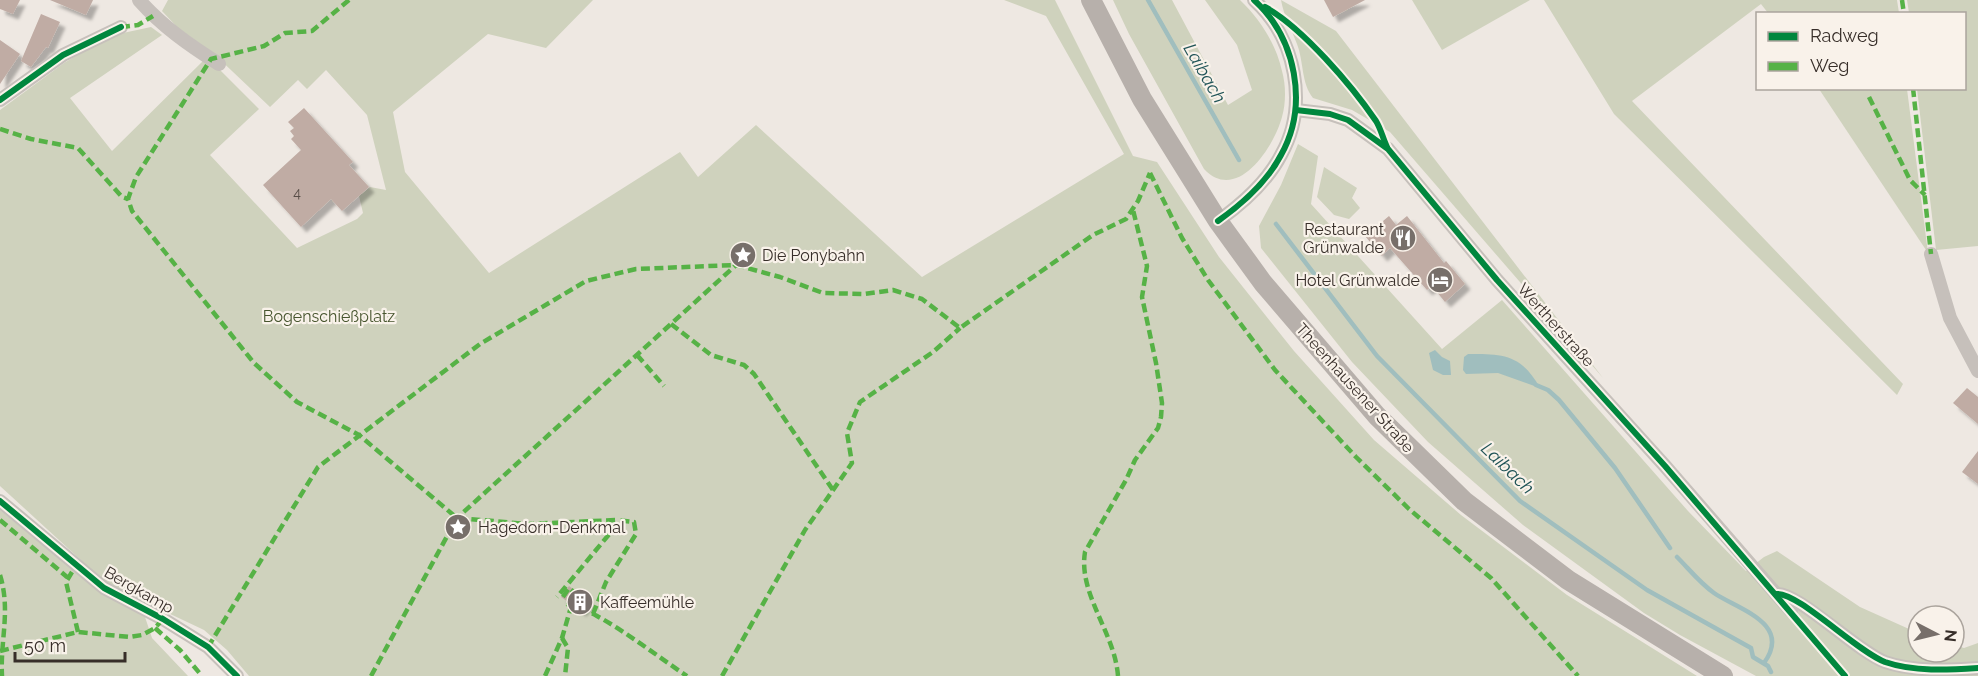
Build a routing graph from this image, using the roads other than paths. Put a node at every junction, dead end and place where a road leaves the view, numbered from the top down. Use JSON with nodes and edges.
{"nodes":[{"id":1,"x":139,"y":0,"type":"edge"},
{"id":2,"x":1091,"y":0,"type":"edge"},
{"id":3,"x":1254,"y":0,"type":"edge"},
{"id":4,"x":121,"y":27,"type":"dead end"},
{"id":5,"x":219,"y":64,"type":"dead end"},
{"id":6,"x":0,"y":100,"type":"edge"},
{"id":7,"x":1296,"y":110,"type":"junction"},
{"id":8,"x":1218,"y":221,"type":"junction"},
{"id":9,"x":1931,"y":254,"type":"dead end"},
{"id":10,"x":1978,"y":371,"type":"edge"},
{"id":11,"x":0,"y":501,"type":"edge"},
{"id":12,"x":1776,"y":594,"type":"junction"},
{"id":13,"x":1791,"y":611,"type":"dead end"},
{"id":14,"x":1978,"y":668,"type":"edge"},
{"id":15,"x":237,"y":676,"type":"edge"},
{"id":16,"x":1723,"y":676,"type":"edge"}],
"edges":[{"from":1,"to":5,"type":"street"},
{"from":2,"to":8,"type":"main road","name":"Theenhausener Straße"},
{"from":3,"to":7,"type":"street"},
{"from":4,"to":6,"type":"street"},
{"from":7,"to":8,"type":"street"},
{"from":7,"to":12,"type":"street","name":"Wertherstraße"},
{"from":8,"to":16,"type":"main road","name":"Theenhausener Straße"},
{"from":9,"to":10,"type":"street"},
{"from":11,"to":15,"type":"street","name":"Bergkamp"},
{"from":12,"to":13,"type":"street","name":"Wertherstraße"},
{"from":12,"to":14,"type":"street","name":"Wertherstraße"}]}
